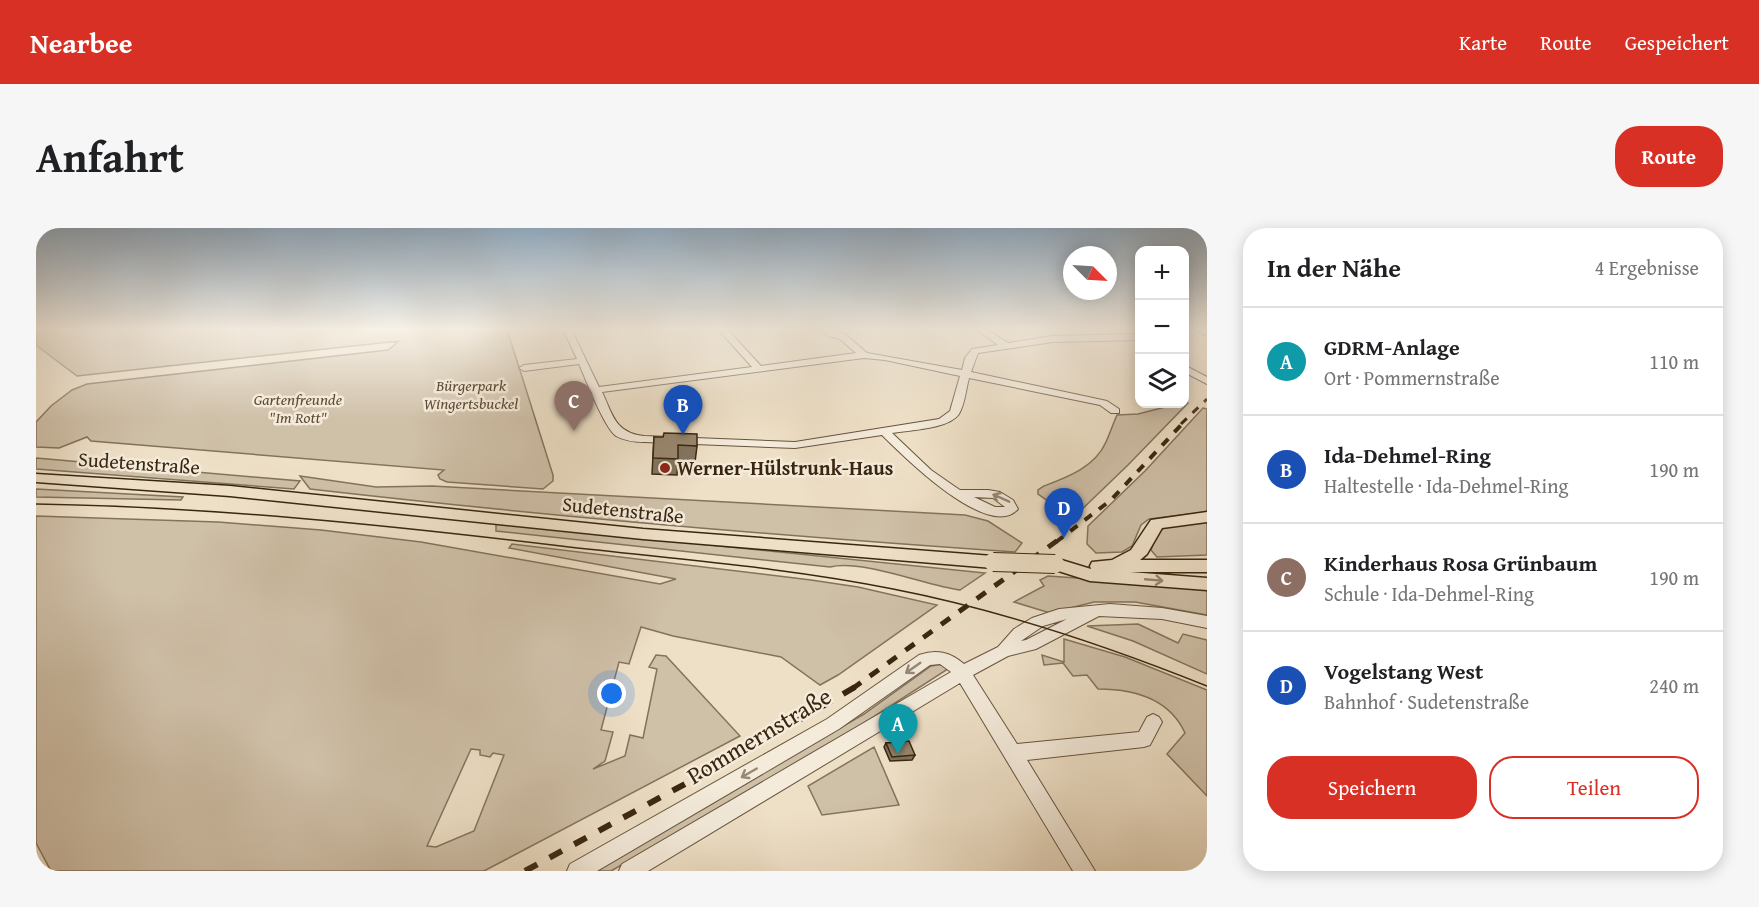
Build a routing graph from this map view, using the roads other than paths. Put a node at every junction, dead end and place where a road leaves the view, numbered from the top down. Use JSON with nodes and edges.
{"nodes":[{"id":1,"x":750,"y":359,"type":"edge"},
{"id":2,"x":834,"y":359,"type":"edge"},
{"id":3,"x":895,"y":359,"type":"edge"},
{"id":4,"x":970,"y":359,"type":"edge"},
{"id":5,"x":582,"y":361,"type":"joint"},
{"id":6,"x":1189,"y":363,"type":"edge"},
{"id":7,"x":524,"y":368,"type":"dead end"},
{"id":8,"x":759,"y":369,"type":"junction"},
{"id":9,"x":1189,"y":370,"type":"edge"},
{"id":10,"x":1207,"y":373,"type":"edge"},
{"id":11,"x":966,"y":374,"type":"junction"},
{"id":12,"x":1207,"y":381,"type":"edge"},
{"id":13,"x":596,"y":390,"type":"junction"},
{"id":14,"x":1115,"y":411,"type":"dead end"},
{"id":15,"x":884,"y":431,"type":"junction"},
{"id":16,"x":36,"y":478,"type":"edge"},
{"id":17,"x":955,"y":494,"type":"dead end"},
{"id":18,"x":1207,"y":517,"type":"edge"},
{"id":19,"x":1055,"y":564,"type":"junction"},
{"id":20,"x":1107,"y":566,"type":"junction"},
{"id":21,"x":1207,"y":566,"type":"edge"},
{"id":22,"x":1207,"y":584,"type":"edge"},
{"id":23,"x":1207,"y":622,"type":"edge"},
{"id":24,"x":963,"y":673,"type":"junction"},
{"id":25,"x":1153,"y":722,"type":"dead end"},
{"id":26,"x":1013,"y":753,"type":"junction"},
{"id":27,"x":577,"y":871,"type":"edge"},
{"id":28,"x":629,"y":871,"type":"edge"},
{"id":29,"x":1085,"y":871,"type":"edge"}],
"edges":[{"from":1,"to":8,"type":"street"},
{"from":2,"to":8,"type":"street"},
{"from":3,"to":11,"type":"street"},
{"from":4,"to":11,"type":"street"},
{"from":5,"to":7,"type":"street"},
{"from":5,"to":13,"type":"street"},
{"from":6,"to":10,"type":"street"},
{"from":8,"to":13,"type":"street"},
{"from":9,"to":12,"type":"street"},
{"from":11,"to":14,"type":"street"},
{"from":11,"to":15,"type":"street"},
{"from":13,"to":15,"type":"street"},
{"from":15,"to":17,"type":"street"},
{"from":16,"to":19,"type":"main road","name":"Sudetenstraße","bridge":true},
{"from":18,"to":20,"type":"main road"},
{"from":19,"to":20,"type":"main road","name":"Sudetenstraße"},
{"from":19,"to":22,"type":"main road","one_way":true},
{"from":20,"to":21,"type":"main road","name":"Sudetenstraße"},
{"from":23,"to":24,"type":"street"},
{"from":24,"to":26,"type":"street"},
{"from":24,"to":27,"type":"street","name":"Pommernstraße","one_way":true},
{"from":24,"to":28,"type":"street"},
{"from":25,"to":26,"type":"street"},
{"from":26,"to":29,"type":"street"}]}
